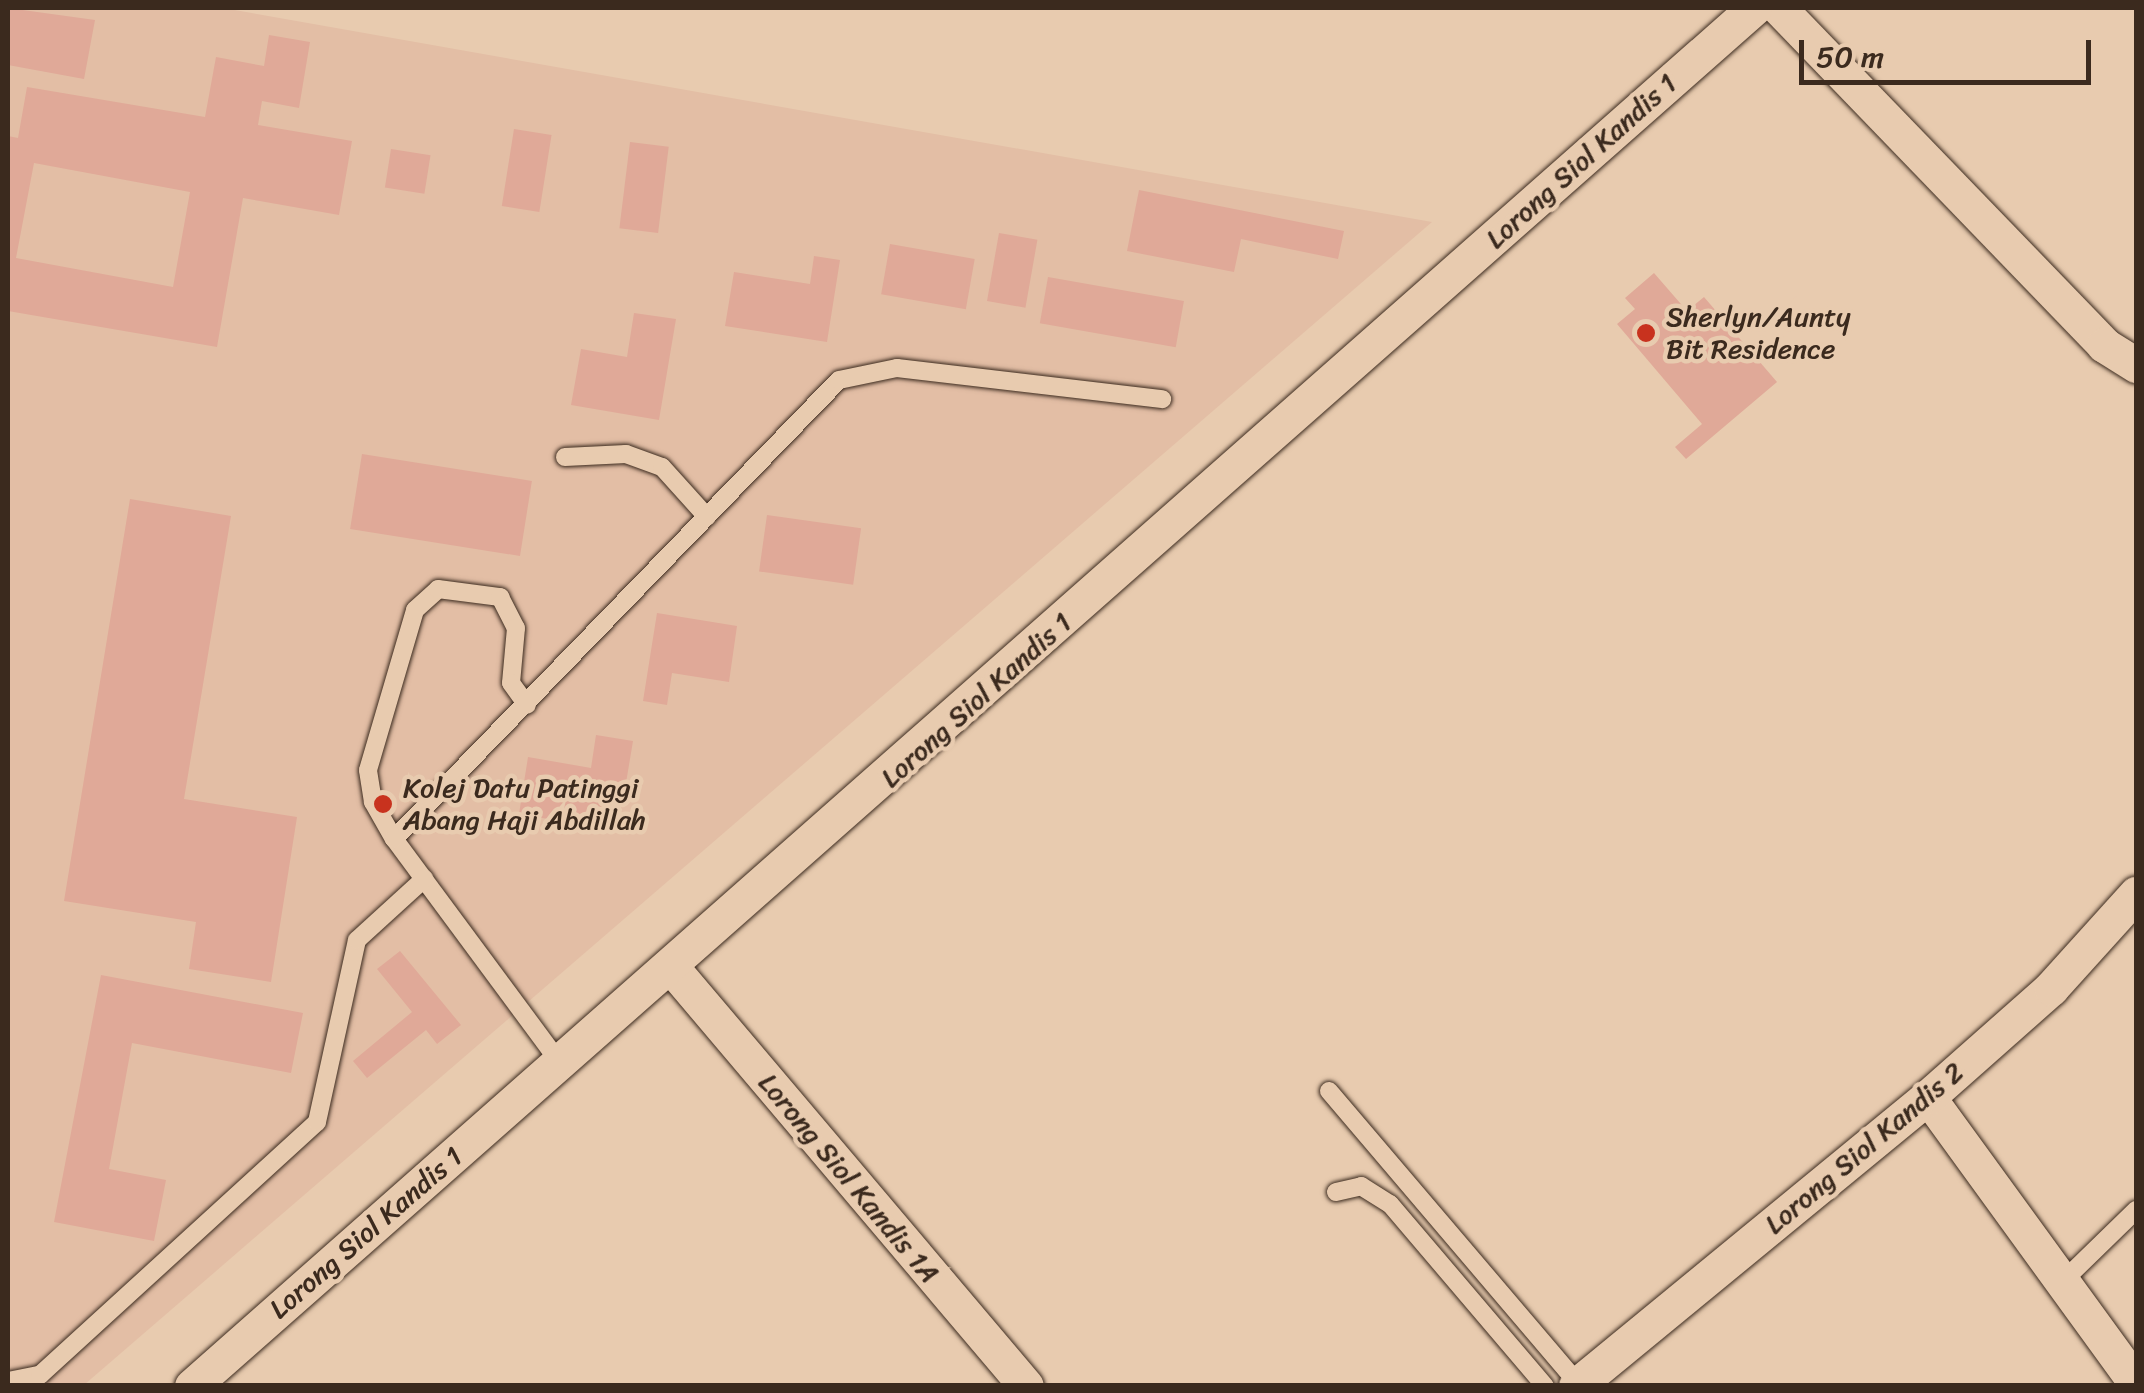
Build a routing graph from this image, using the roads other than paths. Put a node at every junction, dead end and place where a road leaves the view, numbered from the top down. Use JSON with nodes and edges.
{"nodes":[{"id":1,"x":1754,"y":8,"type":"edge"},
{"id":2,"x":1779,"y":8,"type":"edge"},
{"id":3,"x":2136,"y":365,"type":"edge"},
{"id":4,"x":1162,"y":400,"type":"dead end"},
{"id":5,"x":564,"y":457,"type":"dead end"},
{"id":6,"x":707,"y":517,"type":"junction"},
{"id":7,"x":527,"y":705,"type":"junction"},
{"id":8,"x":394,"y":839,"type":"junction"},
{"id":9,"x":424,"y":879,"type":"junction"},
{"id":10,"x":2136,"y":894,"type":"edge"},
{"id":11,"x":673,"y":969,"type":"junction"},
{"id":12,"x":560,"y":1063,"type":"junction"},
{"id":13,"x":1328,"y":1091,"type":"dead end"},
{"id":14,"x":1928,"y":1097,"type":"junction"},
{"id":15,"x":1336,"y":1192,"type":"dead end"},
{"id":16,"x":2136,"y":1210,"type":"edge"},
{"id":17,"x":2061,"y":1282,"type":"junction"},
{"id":18,"x":8,"y":1382,"type":"edge"},
{"id":19,"x":2136,"y":1383,"type":"edge"},
{"id":20,"x":1567,"y":1385,"type":"edge"},
{"id":21,"x":192,"y":1386,"type":"edge"},
{"id":22,"x":1026,"y":1386,"type":"edge"}],
"edges":[{"from":1,"to":11,"type":"street","name":"Lorong Siol Kandis 1"},
{"from":2,"to":3,"type":"street"},
{"from":4,"to":6,"type":"lane"},
{"from":5,"to":6,"type":"lane"},
{"from":6,"to":7,"type":"lane"},
{"from":7,"to":8,"type":"lane"},
{"from":7,"to":8,"type":"lane"},
{"from":8,"to":9,"type":"lane"},
{"from":9,"to":12,"type":"lane"},
{"from":9,"to":18,"type":"lane"},
{"from":10,"to":14,"type":"street","name":"Lorong Siol Kandis 2"},
{"from":11,"to":12,"type":"street","name":"Lorong Siol Kandis 1"},
{"from":11,"to":22,"type":"street","name":"Lorong Siol Kandis 1A"},
{"from":12,"to":21,"type":"street","name":"Lorong Siol Kandis 1"},
{"from":13,"to":20,"type":"lane"},
{"from":14,"to":17,"type":"street"},
{"from":14,"to":20,"type":"street","name":"Lorong Siol Kandis 2"},
{"from":15,"to":20,"type":"lane"},
{"from":16,"to":17,"type":"lane"},
{"from":17,"to":19,"type":"street"}]}
